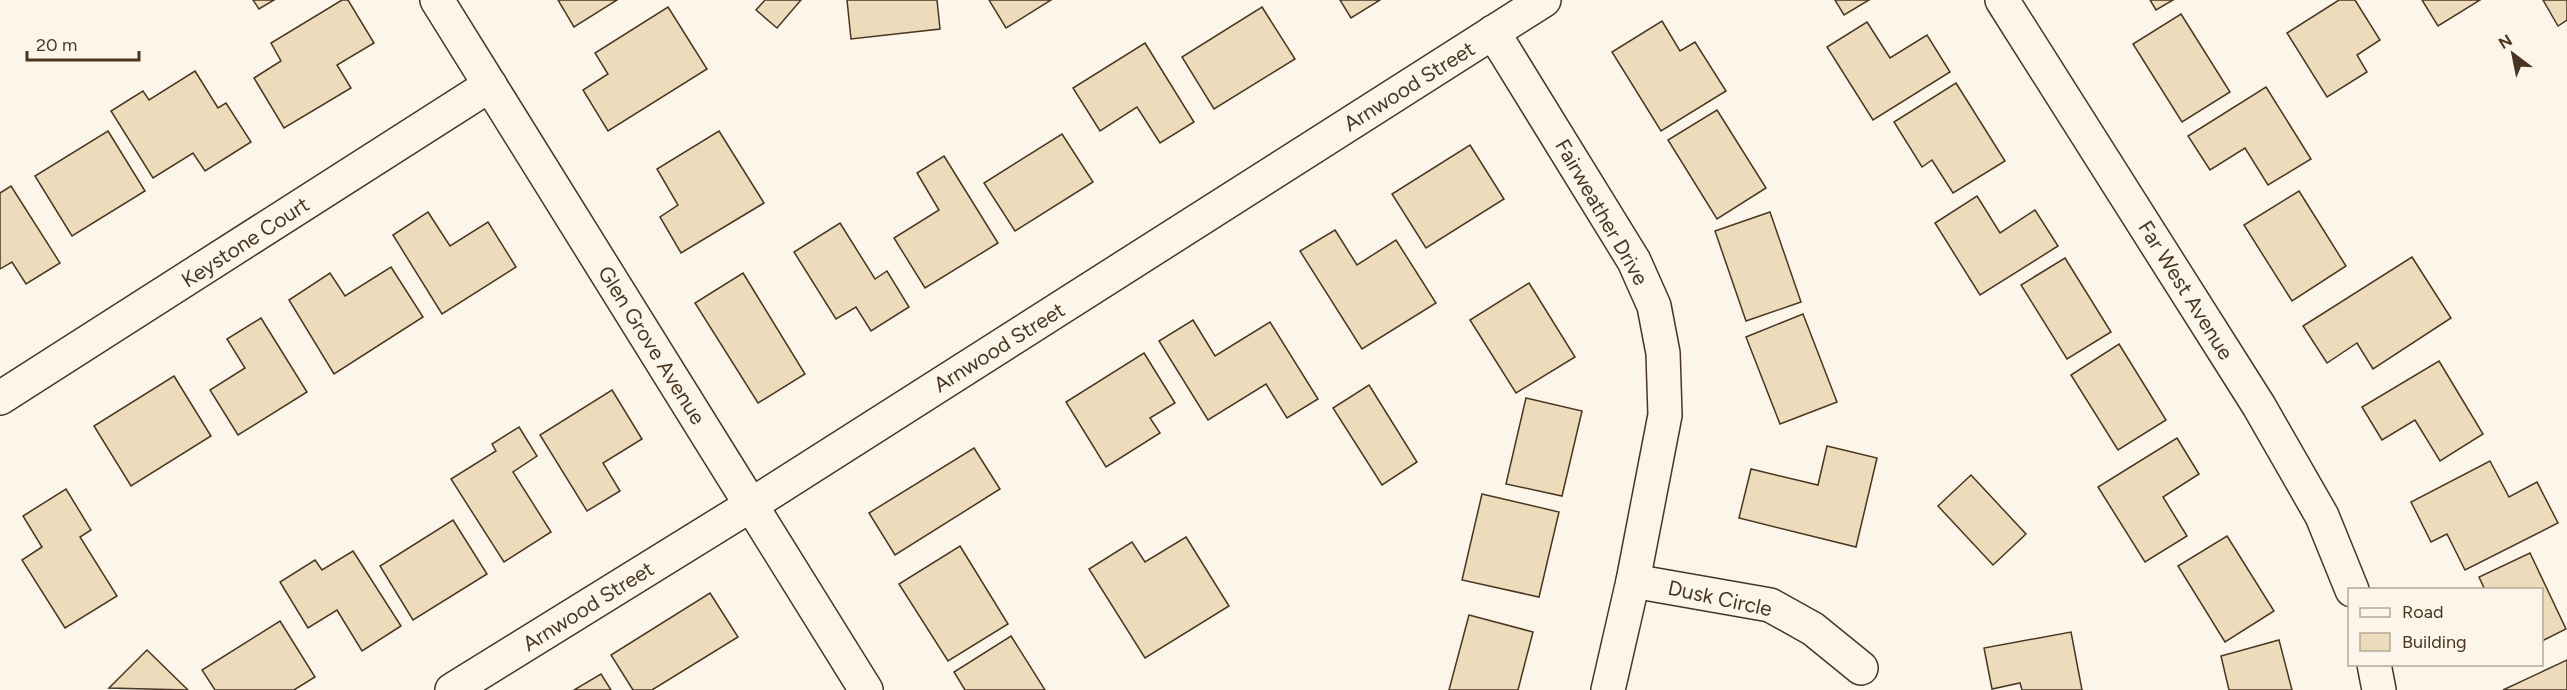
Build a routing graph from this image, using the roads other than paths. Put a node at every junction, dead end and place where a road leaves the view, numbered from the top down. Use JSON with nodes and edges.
{"nodes":[{"id":1,"x":437,"y":0,"type":"edge"},
{"id":2,"x":1544,"y":0,"type":"edge"},
{"id":3,"x":2002,"y":0,"type":"edge"},
{"id":4,"x":1493,"y":33,"type":"junction"},
{"id":5,"x":490,"y":85,"type":"junction"},
{"id":6,"x":0,"y":398,"type":"edge"},
{"id":7,"x":751,"y":505,"type":"junction"},
{"id":8,"x":1633,"y":581,"type":"junction"},
{"id":9,"x":2351,"y":588,"type":"edge"},
{"id":10,"x":2374,"y":666,"type":"edge"},
{"id":11,"x":1861,"y":668,"type":"dead end"},
{"id":12,"x":452,"y":690,"type":"edge"},
{"id":13,"x":866,"y":690,"type":"edge"},
{"id":14,"x":1608,"y":690,"type":"edge"},
{"id":15,"x":2379,"y":690,"type":"edge"}],
"edges":[{"from":1,"to":5,"type":"street","name":"Glen Grove Avenue"},
{"from":2,"to":4,"type":"street","name":"Arnwood Street"},
{"from":3,"to":9,"type":"street","name":"Far West Avenue"},
{"from":4,"to":7,"type":"street","name":"Arnwood Street"},
{"from":4,"to":8,"type":"street","name":"Fairweather Drive"},
{"from":5,"to":6,"type":"street","name":"Keystone Court"},
{"from":5,"to":7,"type":"street","name":"Glen Grove Avenue"},
{"from":7,"to":12,"type":"street","name":"Arnwood Street"},
{"from":7,"to":13,"type":"street","name":"Glen Grove Avenue"},
{"from":8,"to":11,"type":"street","name":"Dusk Circle"},
{"from":8,"to":14,"type":"street","name":"Fairweather Drive"},
{"from":10,"to":15,"type":"street"}]}
